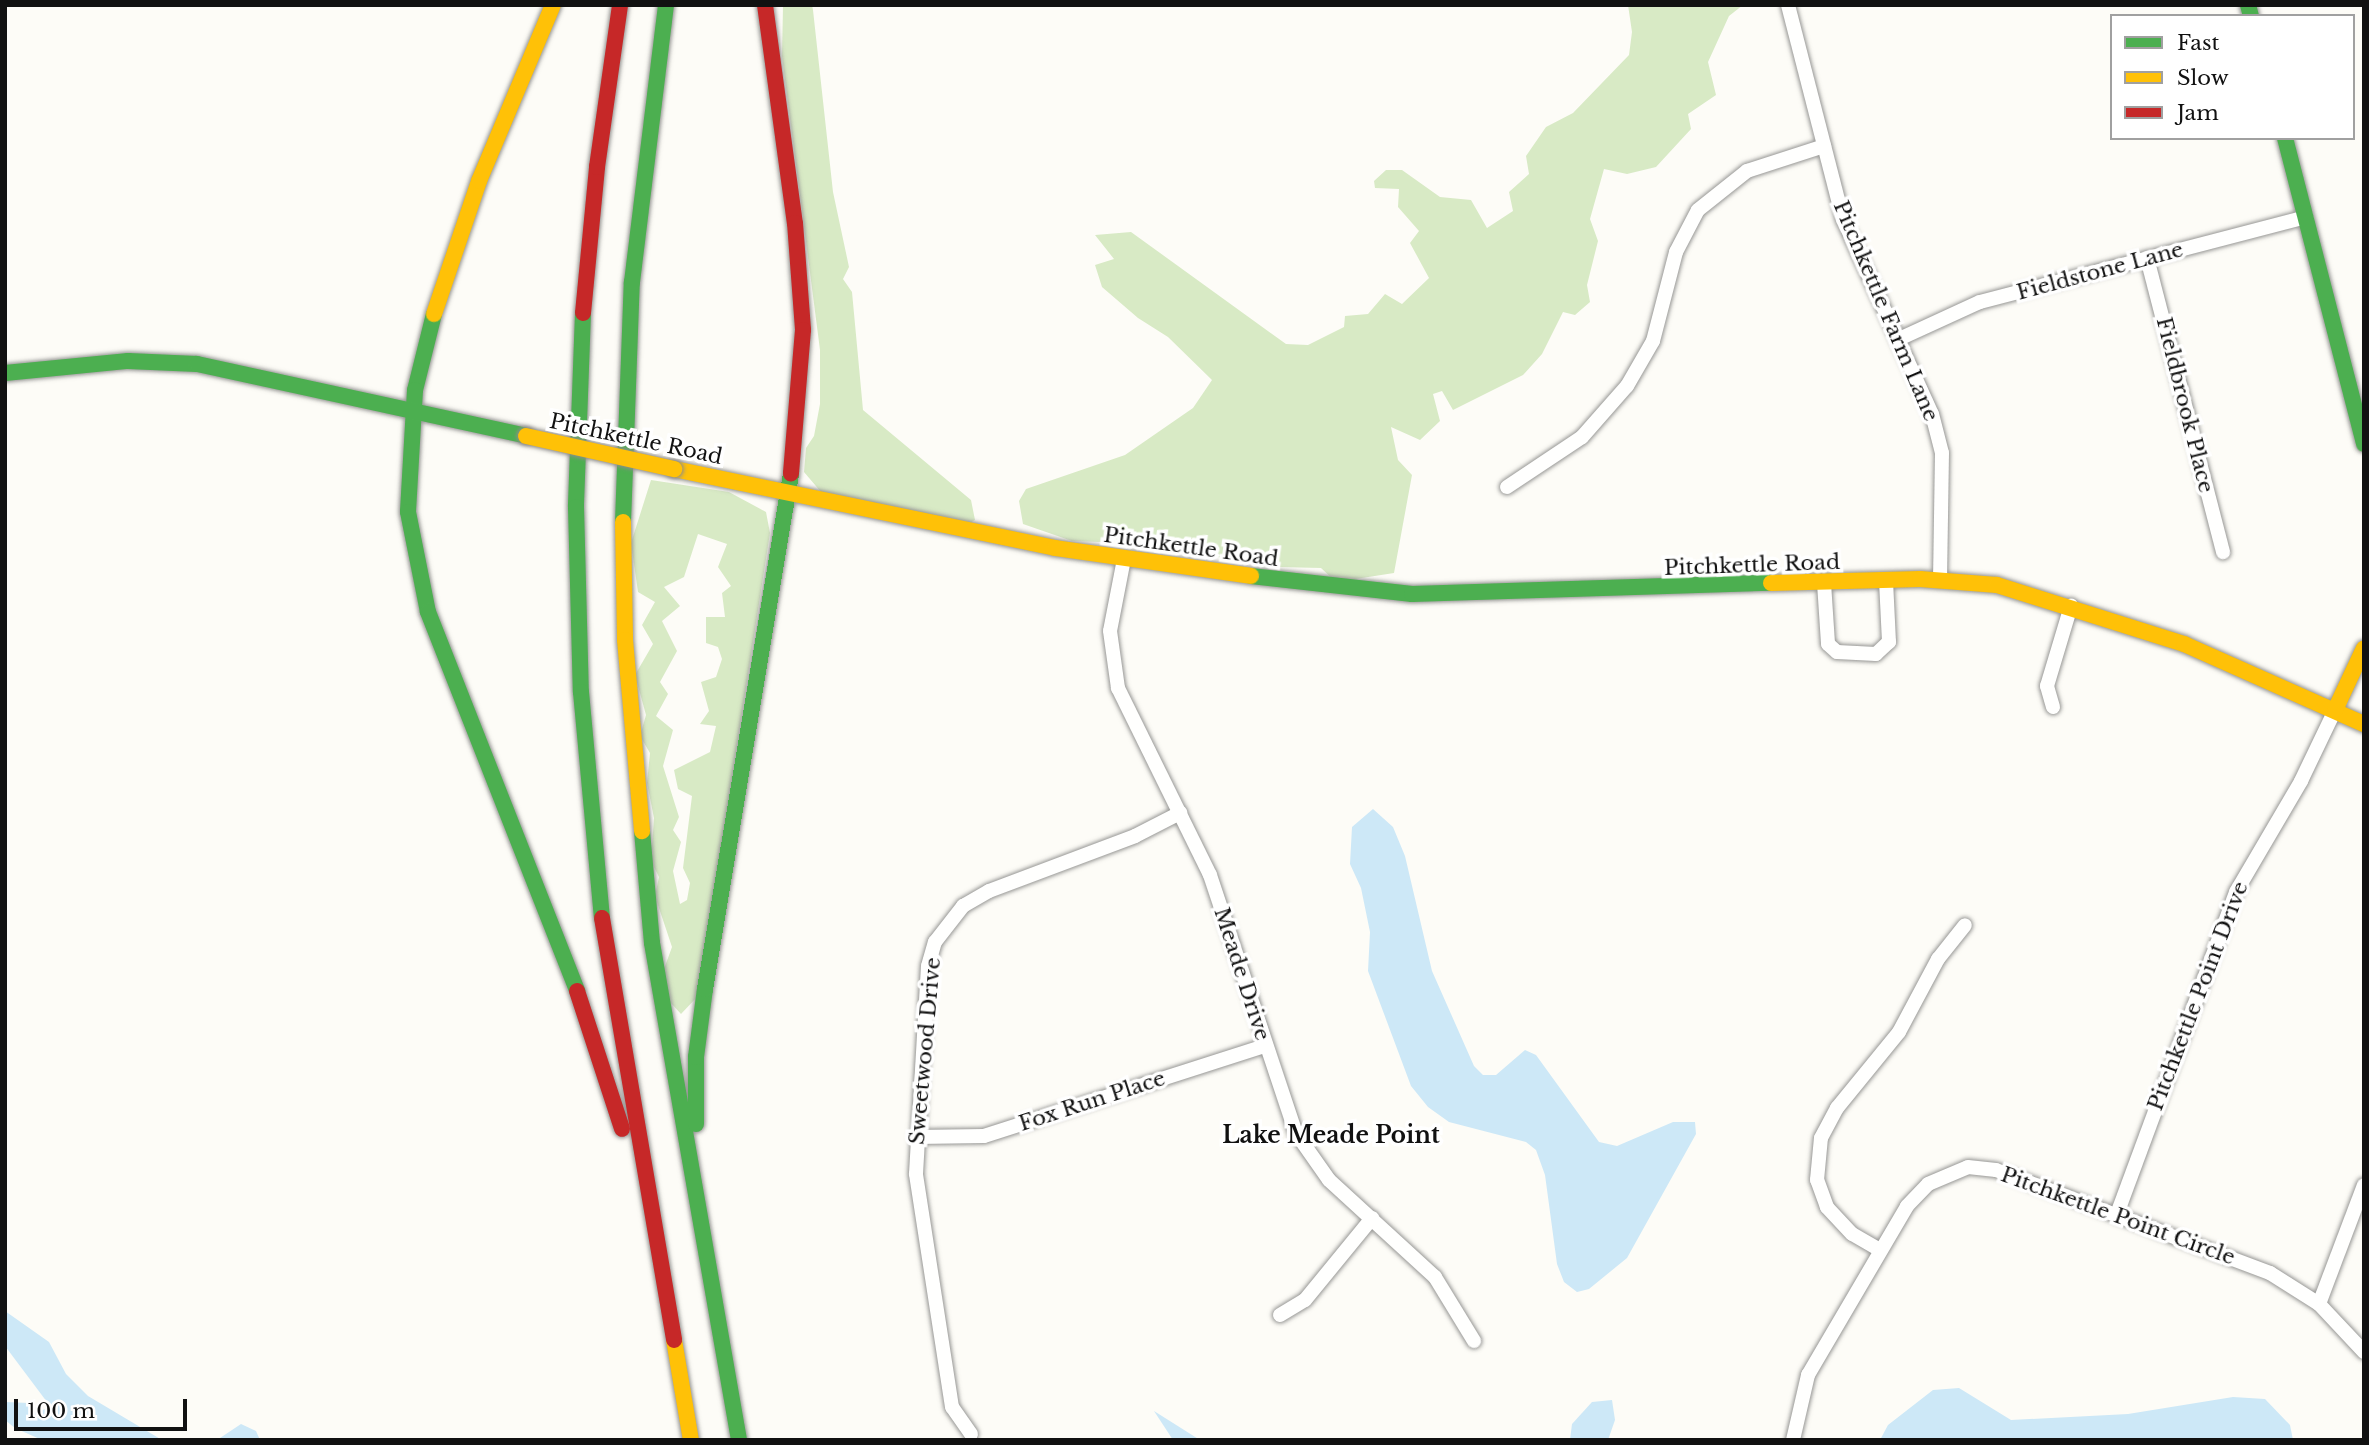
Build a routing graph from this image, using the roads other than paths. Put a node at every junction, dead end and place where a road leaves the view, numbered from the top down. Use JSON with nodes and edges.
{"nodes":[{"id":1,"x":553,"y":5,"type":"edge"},
{"id":2,"x":620,"y":5,"type":"edge"},
{"id":3,"x":666,"y":5,"type":"edge"},
{"id":4,"x":765,"y":5,"type":"edge"},
{"id":5,"x":1788,"y":5,"type":"edge"},
{"id":6,"x":2286,"y":140,"type":"edge"},
{"id":7,"x":1824,"y":146,"type":"junction"},
{"id":8,"x":2306,"y":217,"type":"junction"},
{"id":9,"x":2147,"y":258,"type":"junction"},
{"id":10,"x":1899,"y":339,"type":"junction"},
{"id":11,"x":5,"y":373,"type":"edge"},
{"id":12,"x":412,"y":409,"type":"junction"},
{"id":13,"x":2364,"y":444,"type":"edge"},
{"id":14,"x":1507,"y":487,"type":"dead end"},
{"id":15,"x":789,"y":493,"type":"junction"},
{"id":16,"x":2223,"y":552,"type":"dead end"},
{"id":17,"x":1124,"y":559,"type":"junction"},
{"id":18,"x":1886,"y":580,"type":"junction"},
{"id":19,"x":1940,"y":580,"type":"junction"},
{"id":20,"x":1824,"y":583,"type":"junction"},
{"id":21,"x":2071,"y":606,"type":"junction"},
{"id":22,"x":2364,"y":648,"type":"edge"},
{"id":23,"x":2053,"y":707,"type":"dead end"},
{"id":24,"x":2335,"y":710,"type":"junction"},
{"id":25,"x":2364,"y":724,"type":"edge"},
{"id":26,"x":1180,"y":813,"type":"junction"},
{"id":27,"x":1965,"y":925,"type":"dead end"},
{"id":28,"x":1265,"y":1046,"type":"junction"},
{"id":29,"x":917,"y":1137,"type":"junction"},
{"id":30,"x":2364,"y":1185,"type":"edge"},
{"id":31,"x":2117,"y":1214,"type":"junction"},
{"id":32,"x":1372,"y":1219,"type":"junction"},
{"id":33,"x":1880,"y":1250,"type":"junction"},
{"id":34,"x":707,"y":1264,"type":"junction"},
{"id":35,"x":663,"y":1281,"type":"junction"},
{"id":36,"x":2319,"y":1304,"type":"junction"},
{"id":37,"x":1280,"y":1315,"type":"dead end"},
{"id":38,"x":1474,"y":1341,"type":"dead end"},
{"id":39,"x":2364,"y":1352,"type":"edge"},
{"id":40,"x":971,"y":1434,"type":"dead end"},
{"id":41,"x":691,"y":1440,"type":"edge"},
{"id":42,"x":738,"y":1440,"type":"edge"},
{"id":43,"x":1793,"y":1440,"type":"edge"}],
"edges":[{"from":1,"to":12,"type":"main road"},
{"from":2,"to":35,"type":"main road"},
{"from":3,"to":34,"type":"main road"},
{"from":4,"to":15,"type":"main road"},
{"from":5,"to":7,"type":"street","name":"Pitchkettle Farm Lane"},
{"from":6,"to":8,"type":"main road"},
{"from":7,"to":10,"type":"street","name":"Pitchkettle Farm Lane"},
{"from":7,"to":14,"type":"street"},
{"from":8,"to":9,"type":"street","name":"Fieldstone Lane"},
{"from":8,"to":13,"type":"main road"},
{"from":9,"to":10,"type":"street","name":"Fieldstone Lane"},
{"from":9,"to":16,"type":"street","name":"Fieldbrook Place"},
{"from":10,"to":19,"type":"street","name":"Pitchkettle Farm Lane"},
{"from":11,"to":12,"type":"main road","name":"Pitchkettle Road"},
{"from":12,"to":15,"type":"main road","name":"Pitchkettle Road","bridge":true},
{"from":12,"to":35,"type":"main road"},
{"from":15,"to":17,"type":"main road","name":"Pitchkettle Road"},
{"from":15,"to":34,"type":"main road"},
{"from":17,"to":20,"type":"main road","name":"Pitchkettle Road"},
{"from":17,"to":26,"type":"street","name":"Meade Drive"},
{"from":18,"to":19,"type":"main road","name":"Pitchkettle Road"},
{"from":18,"to":20,"type":"main road","name":"Pitchkettle Road"},
{"from":18,"to":20,"type":"street"},
{"from":19,"to":21,"type":"main road","name":"Pitchkettle Road"},
{"from":21,"to":23,"type":"street"},
{"from":21,"to":24,"type":"main road","name":"Pitchkettle Road"},
{"from":22,"to":24,"type":"main road"},
{"from":24,"to":25,"type":"main road","name":"Pitchkettle Road"},
{"from":24,"to":31,"type":"street","name":"Pitchkettle Point Drive"},
{"from":26,"to":28,"type":"street","name":"Meade Drive"},
{"from":26,"to":29,"type":"street","name":"Sweetwood Drive"},
{"from":27,"to":33,"type":"street"},
{"from":28,"to":29,"type":"street","name":"Fox Run Place"},
{"from":28,"to":32,"type":"street","name":"Meade Drive"},
{"from":29,"to":40,"type":"street","name":"Sweetwood Drive"},
{"from":30,"to":36,"type":"street"},
{"from":31,"to":33,"type":"street","name":"Pitchkettle Point Circle"},
{"from":31,"to":36,"type":"street","name":"Pitchkettle Point Circle"},
{"from":32,"to":37,"type":"street"},
{"from":32,"to":38,"type":"street","name":"Meade Drive"},
{"from":33,"to":43,"type":"street","name":"Pitchkettle Point Circle"},
{"from":34,"to":42,"type":"main road"},
{"from":35,"to":41,"type":"main road"},
{"from":36,"to":39,"type":"street","name":"Pitchkettle Point Circle"}]}
